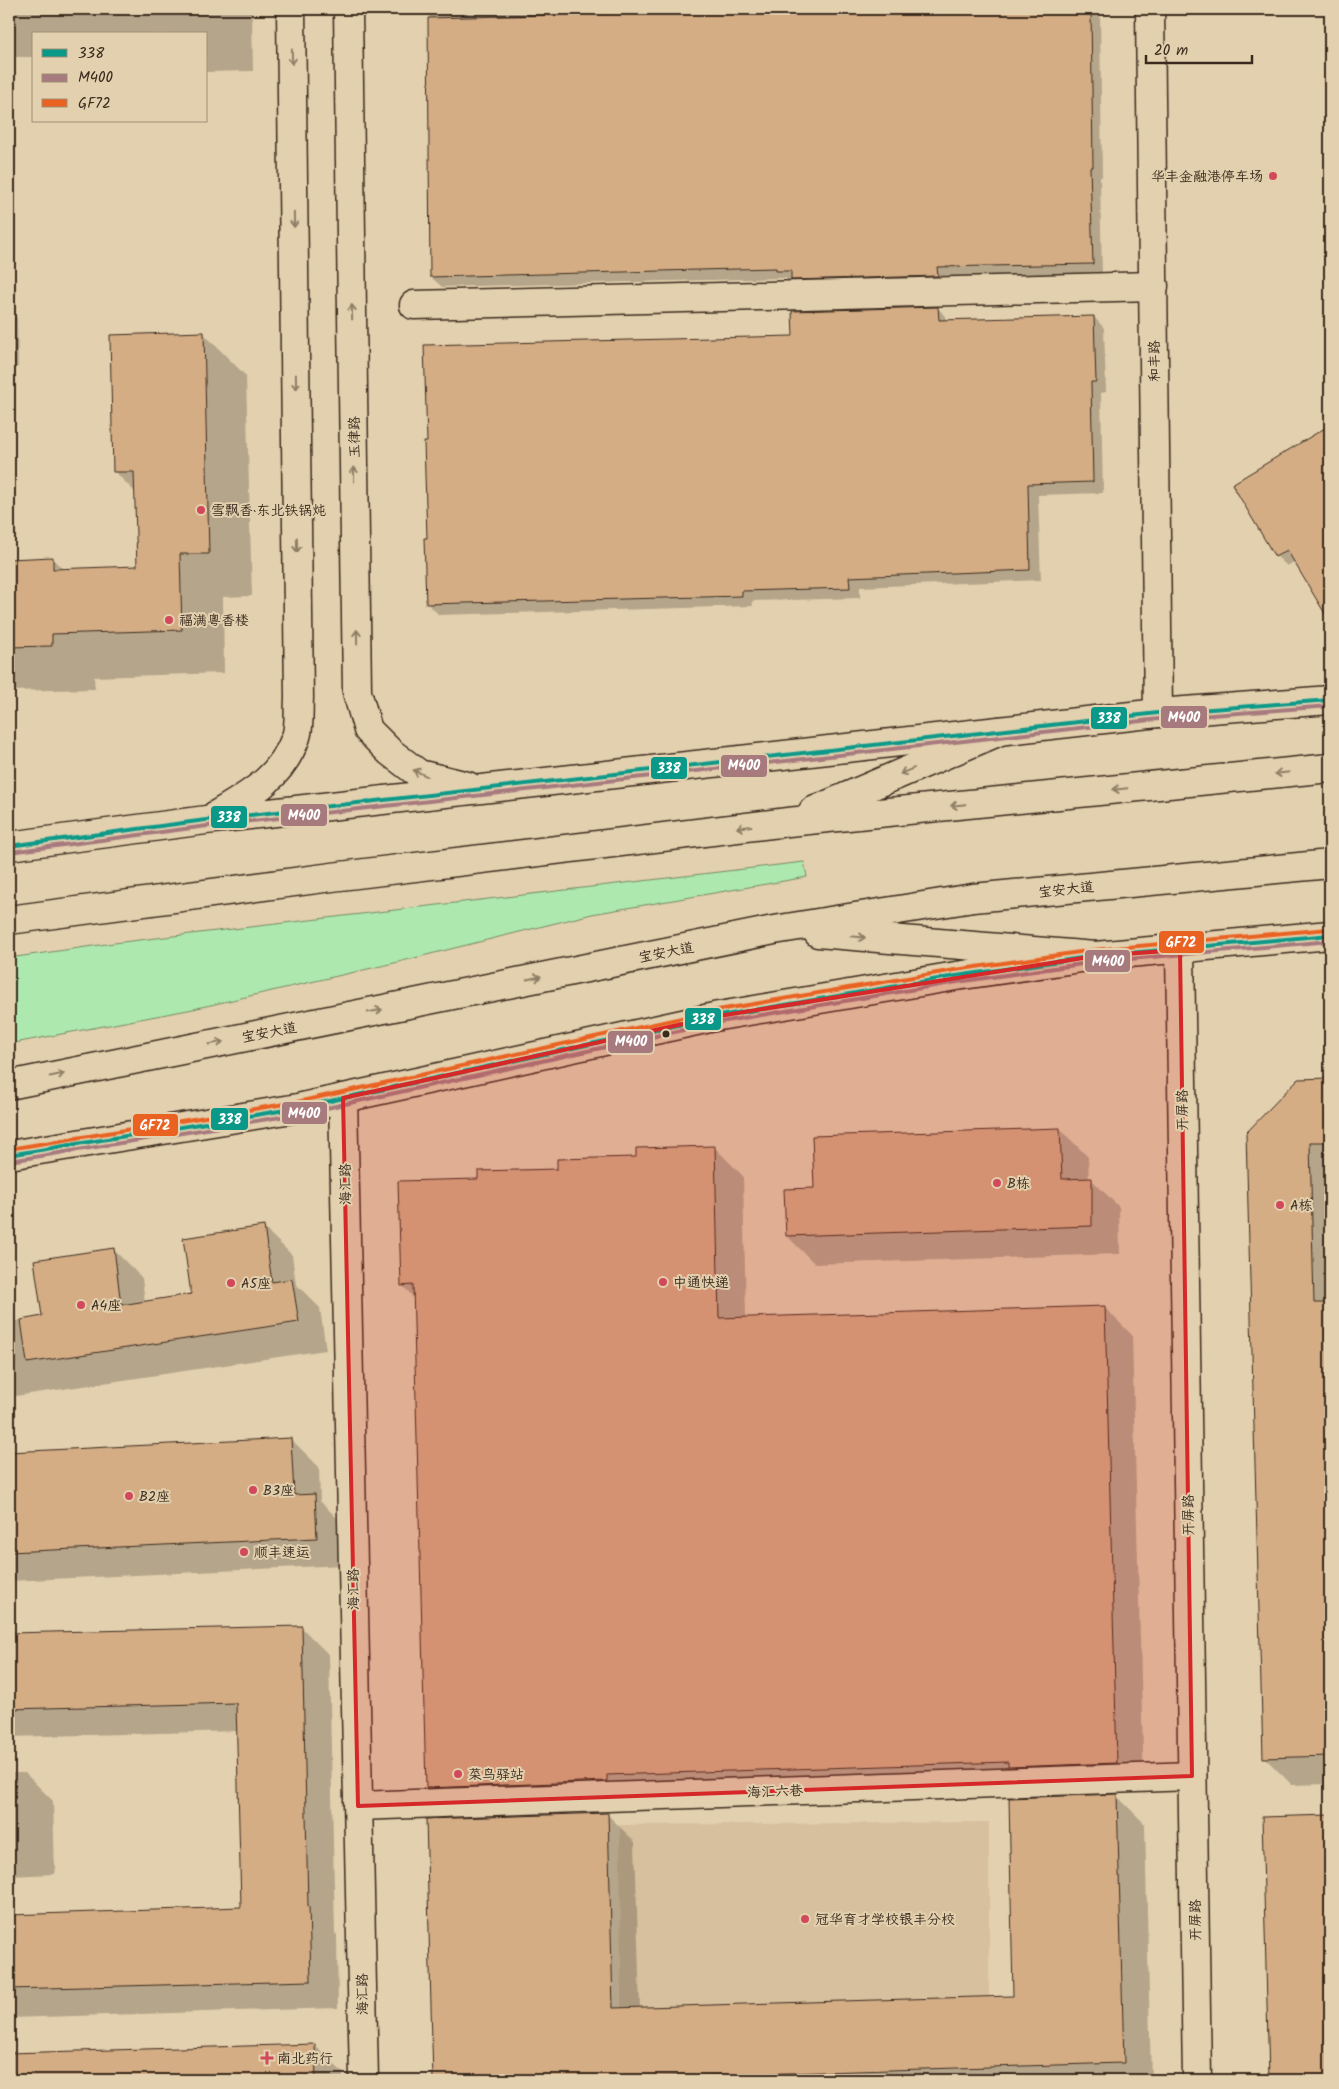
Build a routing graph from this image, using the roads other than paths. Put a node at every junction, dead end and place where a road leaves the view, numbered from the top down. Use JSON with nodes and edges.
{"nodes":[{"id":1,"x":291,"y":9,"type":"edge"},
{"id":2,"x":348,"y":9,"type":"edge"},
{"id":3,"x":1150,"y":9,"type":"edge"},
{"id":4,"x":1154,"y":286,"type":"junction"},
{"id":5,"x":414,"y":305,"type":"dead end"},
{"id":6,"x":1330,"y":700,"type":"edge"},
{"id":7,"x":1158,"y":713,"type":"junction"},
{"id":8,"x":1000,"y":731,"type":"junction"},
{"id":9,"x":1330,"y":768,"type":"edge"},
{"id":10,"x":484,"y":790,"type":"junction"},
{"id":11,"x":206,"y":820,"type":"junction"},
{"id":12,"x":788,"y":822,"type":"junction"},
{"id":13,"x":9,"y":846,"type":"edge"},
{"id":14,"x":1330,"y":864,"type":"edge"},
{"id":15,"x":9,"y":920,"type":"edge"},
{"id":16,"x":774,"y":930,"type":"junction"},
{"id":17,"x":1330,"y":935,"type":"edge"},
{"id":18,"x":1180,"y":950,"type":"junction"},
{"id":19,"x":1095,"y":956,"type":"junction"},
{"id":20,"x":9,"y":1085,"type":"edge"},
{"id":21,"x":343,"y":1098,"type":"junction"},
{"id":22,"x":9,"y":1155,"type":"edge"},
{"id":23,"x":1192,"y":1776,"type":"junction"},
{"id":24,"x":358,"y":1806,"type":"junction"},
{"id":25,"x":364,"y":2080,"type":"edge"},
{"id":26,"x":1197,"y":2080,"type":"edge"}],
"edges":[{"from":1,"to":11,"type":"main road","one_way":true},
{"from":10,"to":2,"type":"main road","name":"玉律路","one_way":true},
{"from":3,"to":4,"type":"main road","name":"和丰路"},
{"from":4,"to":5,"type":"main road"},
{"from":4,"to":7,"type":"main road","name":"和丰路"},
{"from":6,"to":7,"type":"main road"},
{"from":7,"to":8,"type":"main road"},
{"from":8,"to":10,"type":"main road"},
{"from":8,"to":12,"type":"main road","one_way":true},
{"from":9,"to":12,"type":"main road","one_way":true},
{"from":10,"to":11,"type":"main road"},
{"from":11,"to":13,"type":"main road"},
{"from":12,"to":15,"type":"main road","one_way":true},
{"from":14,"to":16,"type":"main road","name":"宝安大道"},
{"from":16,"to":19,"type":"main road","one_way":true},
{"from":20,"to":16,"type":"main road","name":"宝安大道","one_way":true},
{"from":17,"to":18,"type":"main road"},
{"from":18,"to":19,"type":"main road"},
{"from":18,"to":23,"type":"main road","name":"开屏路"},
{"from":19,"to":21,"type":"main road"},
{"from":21,"to":22,"type":"main road"},
{"from":21,"to":24,"type":"main road","name":"海汇路"},
{"from":23,"to":24,"type":"main road","name":"海汇六巷"},
{"from":23,"to":26,"type":"main road","name":"开屏路"},
{"from":24,"to":25,"type":"main road","name":"海汇路"}]}
